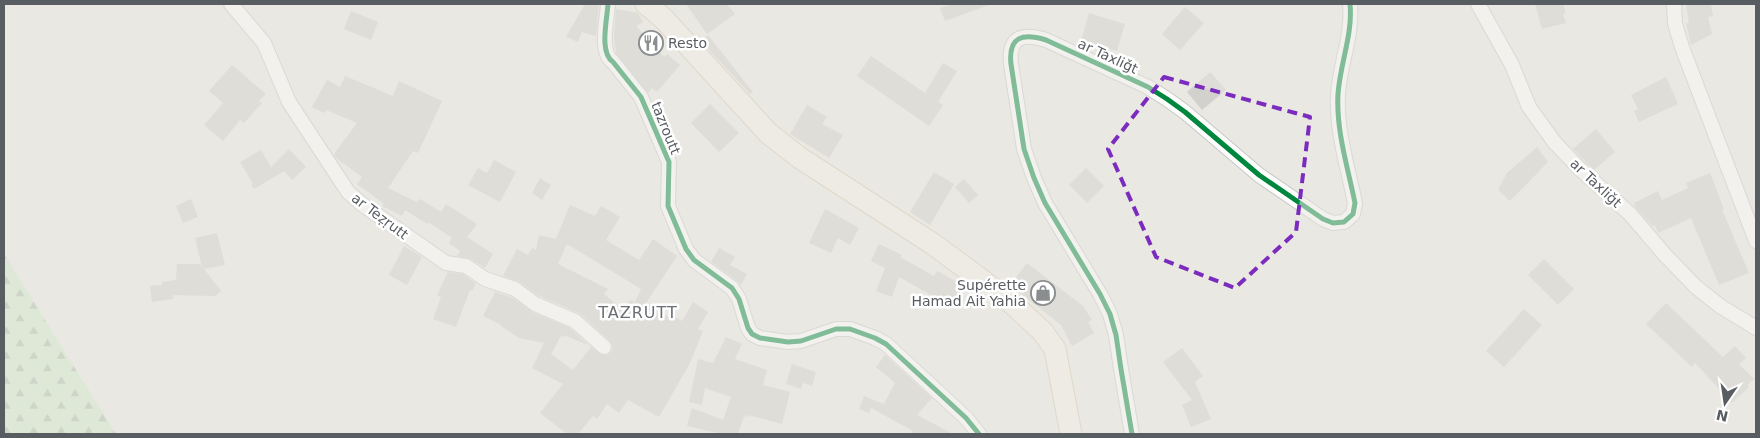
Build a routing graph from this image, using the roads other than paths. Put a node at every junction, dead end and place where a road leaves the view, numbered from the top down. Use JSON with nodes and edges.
{"nodes":[{"id":1,"x":231,"y":4,"type":"edge"},
{"id":2,"x":608,"y":4,"type":"edge"},
{"id":3,"x":646,"y":4,"type":"edge"},
{"id":4,"x":1350,"y":4,"type":"edge"},
{"id":5,"x":1478,"y":4,"type":"edge"},
{"id":6,"x":1674,"y":4,"type":"edge"},
{"id":7,"x":1756,"y":241,"type":"edge"},
{"id":8,"x":1756,"y":328,"type":"edge"},
{"id":9,"x":604,"y":347,"type":"dead end"},
{"id":10,"x":979,"y":434,"type":"edge"},
{"id":11,"x":1071,"y":434,"type":"edge"},
{"id":12,"x":1132,"y":434,"type":"edge"}],
"edges":[{"from":1,"to":9,"type":"street","name":"ar Teẓṛutt"},
{"from":2,"to":10,"type":"street","name":"tazroutt"},
{"from":3,"to":11,"type":"main road"},
{"from":4,"to":12,"type":"street","name":"ar Taxliǧt"},
{"from":5,"to":8,"type":"street","name":"ar Taxliǧt"},
{"from":6,"to":7,"type":"street"}]}
